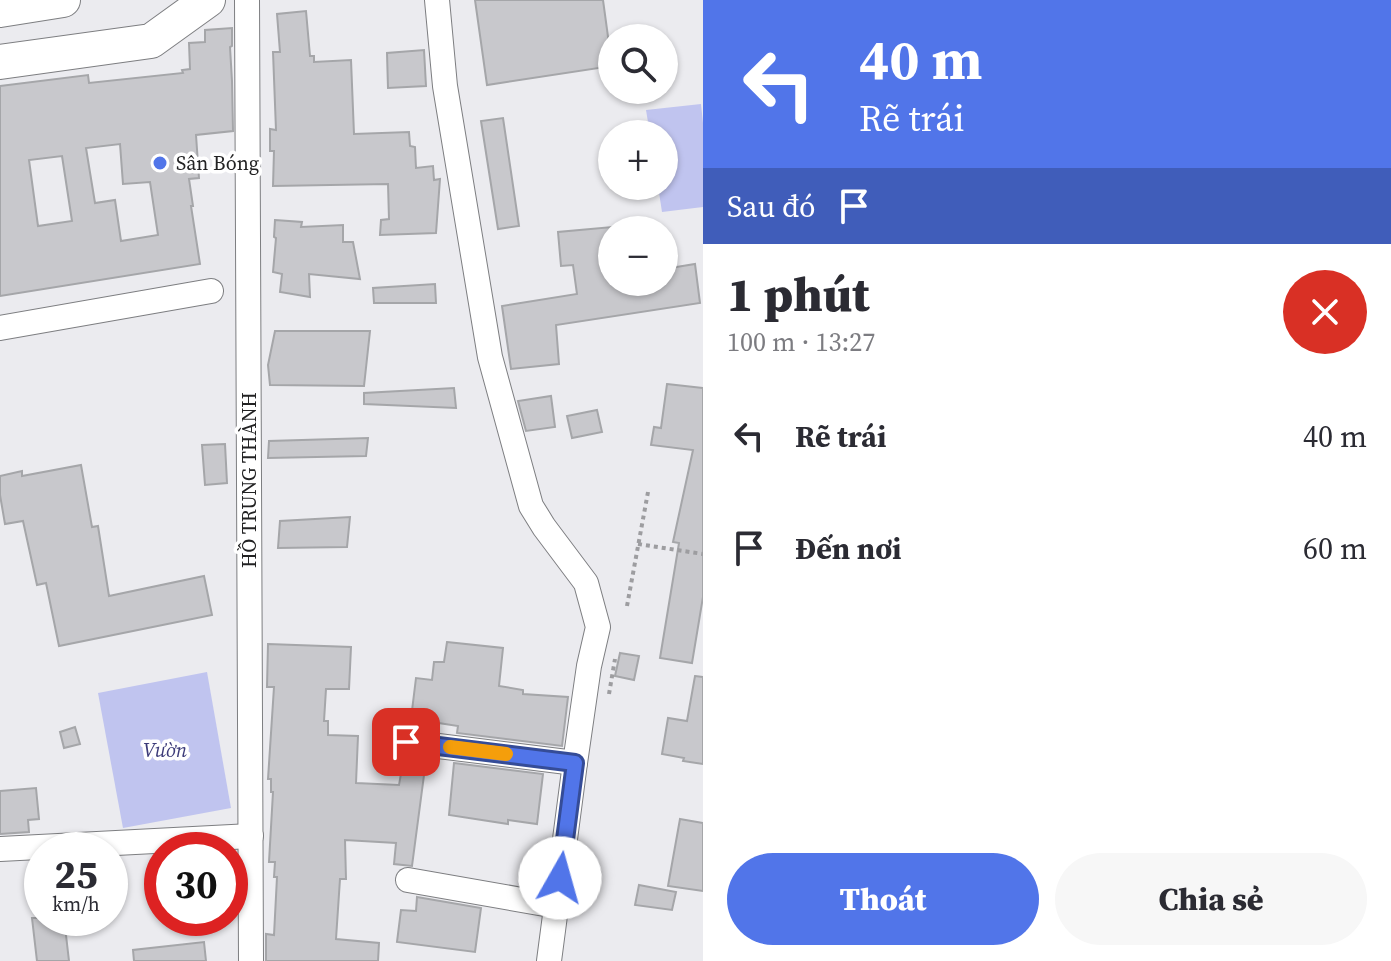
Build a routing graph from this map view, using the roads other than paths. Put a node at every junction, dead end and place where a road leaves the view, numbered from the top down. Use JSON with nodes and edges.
{"nodes":[{"id":1,"x":63,"y":0,"type":"edge"},
{"id":2,"x":208,"y":0,"type":"edge"},
{"id":3,"x":247,"y":0,"type":"edge"},
{"id":4,"x":437,"y":0,"type":"edge"},
{"id":5,"x":0,"y":10,"type":"edge"},
{"id":6,"x":0,"y":62,"type":"edge"},
{"id":7,"x":228,"y":288,"type":"junction"},
{"id":8,"x":0,"y":328,"type":"edge"},
{"id":9,"x":406,"y":742,"type":"dead end"},
{"id":10,"x":575,"y":763,"type":"junction"},
{"id":11,"x":251,"y":836,"type":"junction"},
{"id":12,"x":0,"y":849,"type":"edge"},
{"id":13,"x":408,"y":880,"type":"dead end"},
{"id":14,"x":556,"y":906,"type":"junction"},
{"id":15,"x":251,"y":961,"type":"edge"},
{"id":16,"x":549,"y":961,"type":"edge"}],
"edges":[{"from":1,"to":5,"type":"highway"},
{"from":2,"to":6,"type":"highway"},
{"from":3,"to":7,"type":"street","name":"HỒ TRUNG THÀNH"},
{"from":4,"to":10,"type":"street"},
{"from":7,"to":8,"type":"street"},
{"from":7,"to":11,"type":"street","name":"HỒ TRUNG THÀNH"},
{"from":9,"to":10,"type":"street"},
{"from":10,"to":14,"type":"street"},
{"from":11,"to":12,"type":"street"},
{"from":11,"to":15,"type":"street","name":"HỒ TRUNG THÀNH"},
{"from":13,"to":14,"type":"street"},
{"from":14,"to":16,"type":"street"}]}
